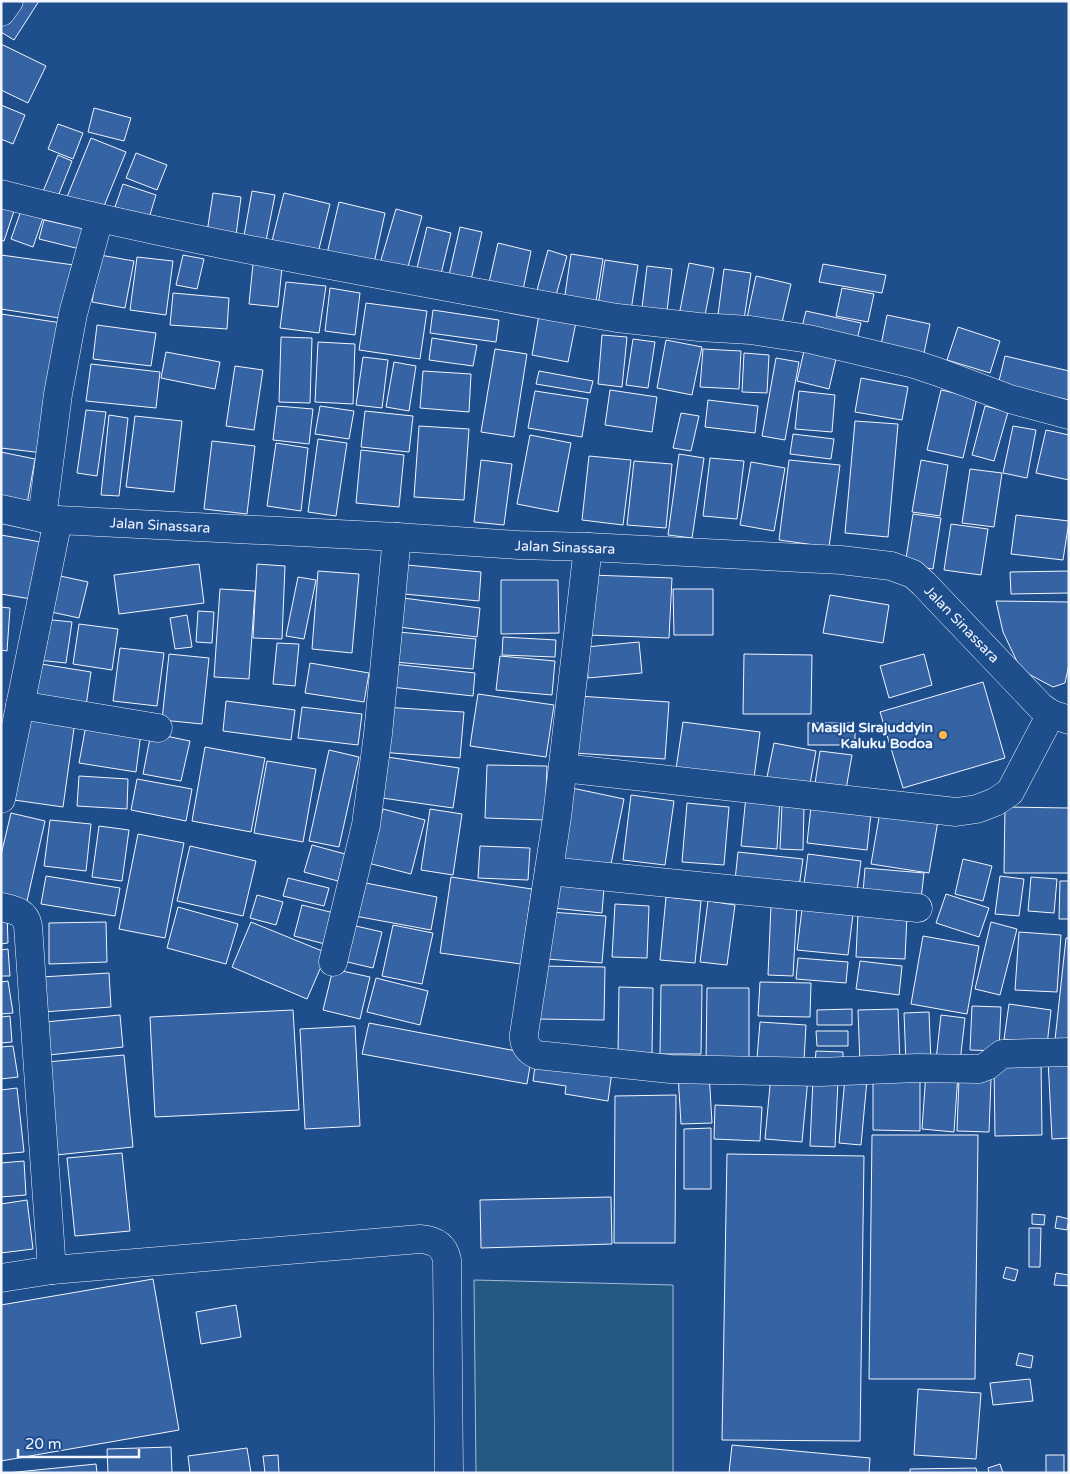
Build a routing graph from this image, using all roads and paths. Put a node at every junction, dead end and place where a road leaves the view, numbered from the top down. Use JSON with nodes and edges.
{"nodes":[{"id":1,"x":9,"y":1,"type":"edge"},
{"id":2,"x":1,"y":12,"type":"edge"},
{"id":3,"x":1,"y":194,"type":"edge"},
{"id":4,"x":99,"y":218,"type":"junction"},
{"id":5,"x":1069,"y":415,"type":"edge"},
{"id":6,"x":1,"y":510,"type":"edge"},
{"id":7,"x":50,"y":519,"type":"junction"},
{"id":8,"x":397,"y":537,"type":"junction"},
{"id":9,"x":588,"y":547,"type":"junction"},
{"id":10,"x":20,"y":705,"type":"junction"},
{"id":11,"x":1060,"y":717,"type":"edge"},
{"id":12,"x":158,"y":728,"type":"dead end"},
{"id":13,"x":563,"y":768,"type":"junction"},
{"id":14,"x":1,"y":799,"type":"edge"},
{"id":15,"x":549,"y":872,"type":"junction"},
{"id":16,"x":1,"y":907,"type":"edge"},
{"id":17,"x":918,"y":908,"type":"dead end"},
{"id":18,"x":333,"y":962,"type":"dead end"},
{"id":19,"x":1069,"y":1052,"type":"edge"},
{"id":20,"x":52,"y":1270,"type":"junction"},
{"id":21,"x":1,"y":1278,"type":"edge"},
{"id":22,"x":449,"y":1473,"type":"edge"}],
"edges":[{"from":1,"to":2,"type":"street"},
{"from":3,"to":4,"type":"street"},
{"from":4,"to":5,"type":"street"},
{"from":4,"to":7,"type":"street"},
{"from":6,"to":7,"type":"street","name":"Jalan Sinassara"},
{"from":7,"to":8,"type":"street","name":"Jalan Sinassara"},
{"from":7,"to":10,"type":"street"},
{"from":8,"to":9,"type":"street","name":"Jalan Sinassara"},
{"from":8,"to":18,"type":"street"},
{"from":9,"to":11,"type":"street","name":"Jalan Sinassara"},
{"from":9,"to":13,"type":"street"},
{"from":10,"to":12,"type":"street"},
{"from":10,"to":14,"type":"street"},
{"from":11,"to":13,"type":"street"},
{"from":13,"to":15,"type":"street"},
{"from":15,"to":17,"type":"street"},
{"from":15,"to":19,"type":"street"},
{"from":16,"to":20,"type":"street"},
{"from":20,"to":21,"type":"street"},
{"from":20,"to":22,"type":"street"}]}
